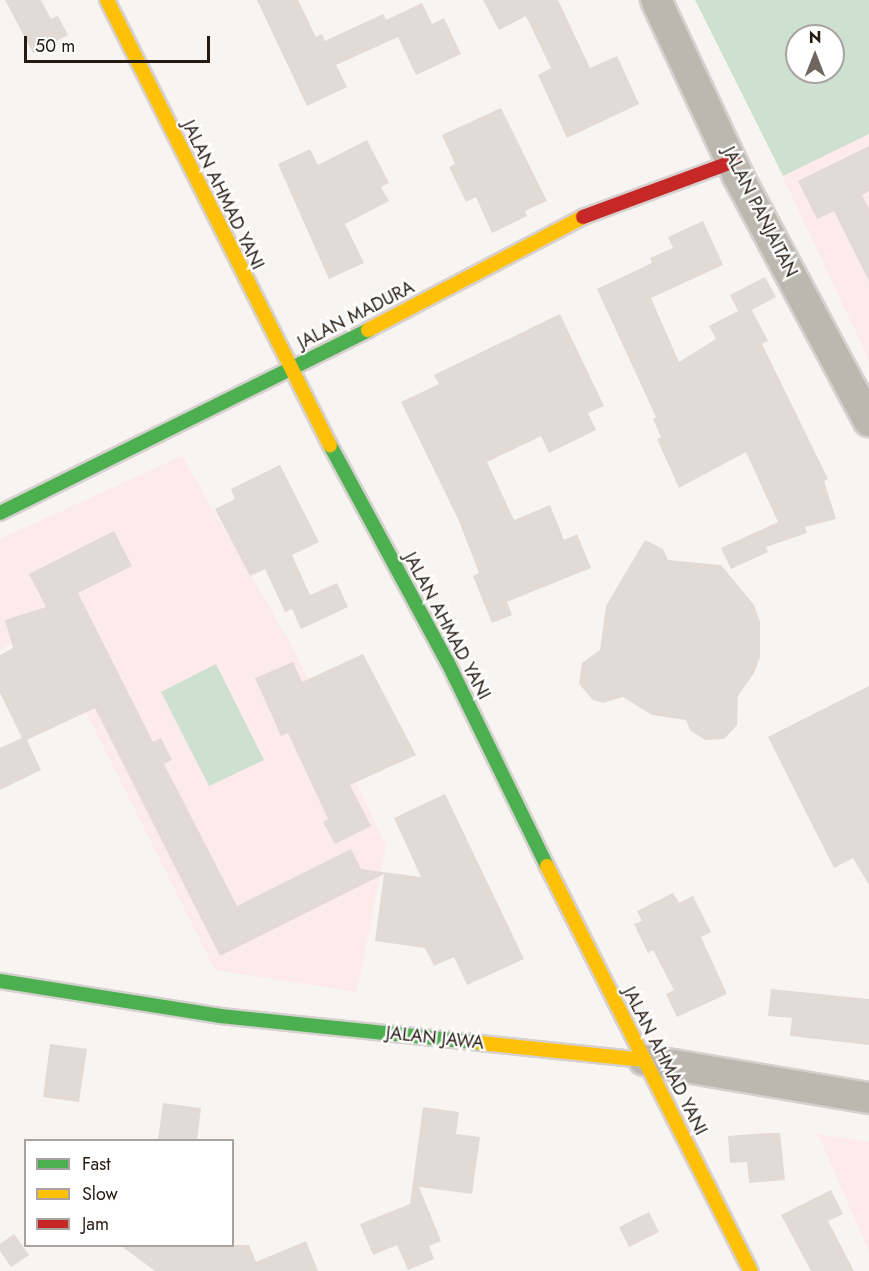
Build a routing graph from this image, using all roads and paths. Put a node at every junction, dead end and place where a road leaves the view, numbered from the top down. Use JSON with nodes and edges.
{"nodes":[{"id":1,"x":107,"y":0,"type":"edge"},
{"id":2,"x":656,"y":0,"type":"edge"},
{"id":3,"x":734,"y":161,"type":"junction"},
{"id":4,"x":289,"y":370,"type":"junction"},
{"id":5,"x":869,"y":421,"type":"edge"},
{"id":6,"x":0,"y":513,"type":"edge"},
{"id":7,"x":0,"y":981,"type":"edge"},
{"id":8,"x":644,"y":1060,"type":"junction"},
{"id":9,"x":869,"y":1098,"type":"edge"},
{"id":10,"x":752,"y":1271,"type":"edge"}],
"edges":[{"from":1,"to":4,"type":"street","name":"JALAN AHMAD YANI"},
{"from":2,"to":3,"type":"street","name":"JALAN PANJAITAN"},
{"from":3,"to":4,"type":"street","name":"JALAN MADURA"},
{"from":3,"to":5,"type":"street","name":"JALAN PANJAITAN"},
{"from":4,"to":6,"type":"street","name":"JALAN MADURA"},
{"from":4,"to":8,"type":"street","name":"JALAN AHMAD YANI"},
{"from":7,"to":8,"type":"street","name":"JALAN JAWA"},
{"from":8,"to":9,"type":"street","name":"JALAN JAWA"},
{"from":8,"to":10,"type":"street","name":"JALAN AHMAD YANI"}]}
